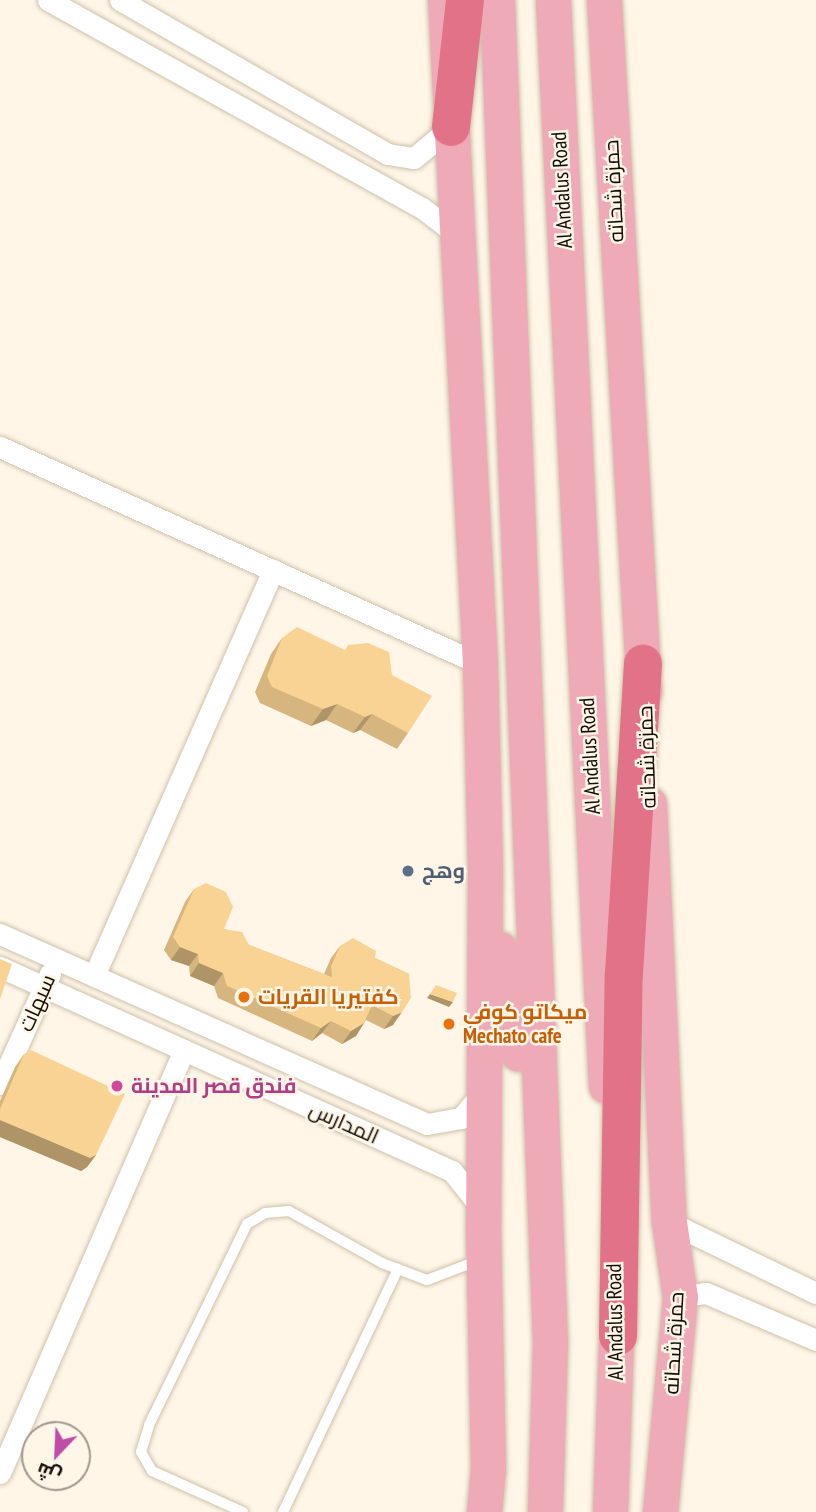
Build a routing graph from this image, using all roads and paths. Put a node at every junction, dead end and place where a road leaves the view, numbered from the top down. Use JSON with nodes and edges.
{"nodes":[{"id":1,"x":48,"y":0,"type":"edge"},
{"id":2,"x":120,"y":0,"type":"edge"},
{"id":3,"x":445,"y":0,"type":"edge"},
{"id":4,"x":465,"y":0,"type":"edge"},
{"id":5,"x":497,"y":0,"type":"edge"},
{"id":6,"x":553,"y":0,"type":"edge"},
{"id":7,"x":589,"y":0,"type":"edge"},
{"id":8,"x":604,"y":0,"type":"edge"},
{"id":9,"x":451,"y":127,"type":"junction"},
{"id":10,"x":612,"y":155,"type":"junction"},
{"id":11,"x":460,"y":237,"type":"junction"},
{"id":12,"x":0,"y":447,"type":"edge"},
{"id":13,"x":273,"y":570,"type":"junction"},
{"id":14,"x":480,"y":664,"type":"junction"},
{"id":15,"x":643,"y":664,"type":"junction"},
{"id":16,"x":485,"y":867,"type":"junction"},
{"id":17,"x":0,"y":934,"type":"edge"},
{"id":18,"x":57,"y":959,"type":"junction"},
{"id":19,"x":0,"y":967,"type":"edge"},
{"id":20,"x":94,"y":976,"type":"junction"},
{"id":21,"x":45,"y":987,"type":"junction"},
{"id":22,"x":184,"y":1050,"type":"junction"},
{"id":23,"x":0,"y":1084,"type":"edge"},
{"id":24,"x":483,"y":1092,"type":"junction"},
{"id":25,"x":541,"y":1184,"type":"junction"},
{"id":26,"x":483,"y":1210,"type":"junction"},
{"id":27,"x":668,"y":1222,"type":"junction"},
{"id":28,"x":486,"y":1257,"type":"junction"},
{"id":29,"x":398,"y":1269,"type":"junction"},
{"id":30,"x":816,"y":1293,"type":"edge"},
{"id":31,"x":680,"y":1297,"type":"junction"},
{"id":32,"x":618,"y":1336,"type":"junction"},
{"id":33,"x":816,"y":1340,"type":"edge"},
{"id":34,"x":0,"y":1473,"type":"edge"},
{"id":35,"x":243,"y":1512,"type":"edge"},
{"id":36,"x":283,"y":1512,"type":"edge"},
{"id":37,"x":484,"y":1512,"type":"edge"},
{"id":38,"x":545,"y":1512,"type":"edge"},
{"id":39,"x":610,"y":1512,"type":"edge"},
{"id":40,"x":660,"y":1512,"type":"edge"}],
"edges":[{"from":1,"to":11,"type":"street"},
{"from":2,"to":9,"type":"street"},
{"from":3,"to":9,"type":"main road"},
{"from":4,"to":9,"type":"highway"},
{"from":5,"to":25,"type":"main road"},
{"from":6,"to":32,"type":"main road","name":"Al Andalus Road"},
{"from":7,"to":10,"type":"main road"},
{"from":8,"to":10,"type":"main road","name":"حمزة شحاته"},
{"from":9,"to":11,"type":"main road"},
{"from":10,"to":15,"type":"main road","name":"حمزة شحاته"},
{"from":11,"to":14,"type":"main road"},
{"from":12,"to":13,"type":"street"},
{"from":13,"to":14,"type":"street"},
{"from":13,"to":20,"type":"street"},
{"from":14,"to":16,"type":"main road"},
{"from":15,"to":27,"type":"main road","name":"حمزة شحاته"},
{"from":15,"to":32,"type":"highway"},
{"from":16,"to":24,"type":"main road"},
{"from":16,"to":25,"type":"main road"},
{"from":17,"to":18,"type":"street","name":"المدارس"},
{"from":18,"to":20,"type":"street","name":"المدارس"},
{"from":18,"to":21,"type":"street","name":"سبهات"},
{"from":19,"to":21,"type":"street","name":"المدارس"},
{"from":20,"to":24,"type":"street","name":"المدارس"},
{"from":21,"to":22,"type":"street","name":"المدارس"},
{"from":21,"to":23,"type":"street","name":"سبهات"},
{"from":22,"to":26,"type":"street","name":"المدارس"},
{"from":22,"to":34,"type":"street"},
{"from":24,"to":26,"type":"main road"},
{"from":25,"to":38,"type":"main road"},
{"from":26,"to":28,"type":"main road"},
{"from":27,"to":30,"type":"street"},
{"from":27,"to":31,"type":"main road","name":"حمزة شحاته"},
{"from":28,"to":29,"type":"lane"},
{"from":28,"to":37,"type":"main road"},
{"from":29,"to":35,"type":"lane"},
{"from":29,"to":36,"type":"lane"},
{"from":31,"to":33,"type":"street"},
{"from":31,"to":40,"type":"main road","name":"حمزة شحاته"},
{"from":32,"to":39,"type":"main road","name":"Al Andalus Road"}]}
